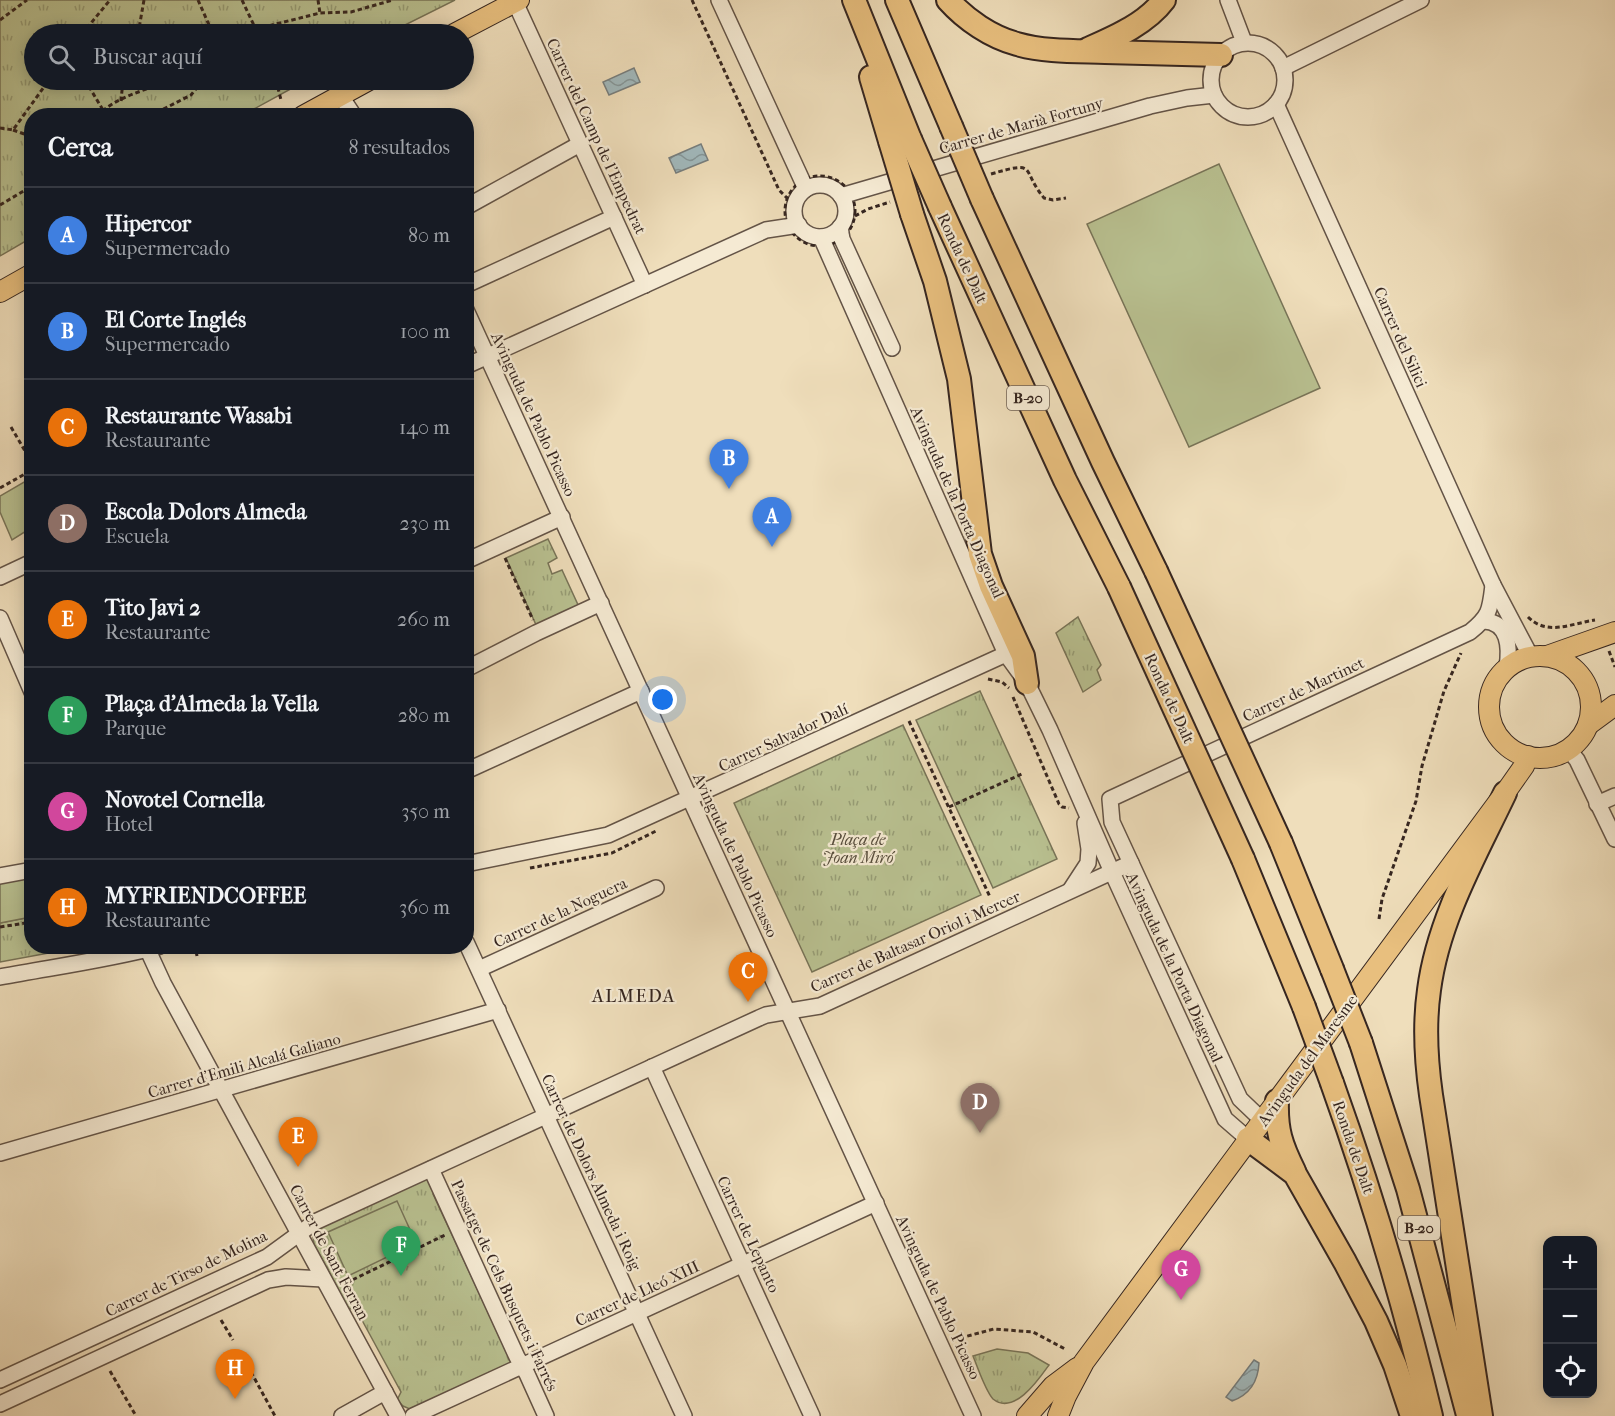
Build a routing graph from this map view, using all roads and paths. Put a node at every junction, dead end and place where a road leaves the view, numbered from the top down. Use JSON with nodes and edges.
{"nodes":[{"id":1,"x":27,"y":0,"type":"edge"},
{"id":2,"x":110,"y":0,"type":"edge"},
{"id":3,"x":144,"y":0,"type":"edge"},
{"id":4,"x":198,"y":0,"type":"edge"},
{"id":5,"x":242,"y":0,"type":"edge"},
{"id":6,"x":318,"y":0,"type":"edge"},
{"id":7,"x":393,"y":0,"type":"edge"},
{"id":8,"x":692,"y":0,"type":"edge"},
{"id":9,"x":719,"y":0,"type":"edge"},
{"id":10,"x":853,"y":0,"type":"edge"},
{"id":11,"x":897,"y":0,"type":"edge"},
{"id":12,"x":948,"y":0,"type":"edge"},
{"id":13,"x":1164,"y":0,"type":"edge"},
{"id":14,"x":1228,"y":0,"type":"edge"},
{"id":15,"x":1421,"y":0,"type":"edge"},
{"id":16,"x":517,"y":1,"type":"edge"},
{"id":17,"x":320,"y":13,"type":"junction"},
{"id":18,"x":0,"y":20,"type":"edge"},
{"id":19,"x":90,"y":24,"type":"edge"},
{"id":20,"x":140,"y":24,"type":"edge"},
{"id":21,"x":208,"y":24,"type":"edge"},
{"id":22,"x":254,"y":24,"type":"edge"},
{"id":23,"x":276,"y":24,"type":"edge"},
{"id":24,"x":473,"y":24,"type":"edge"},
{"id":25,"x":1244,"y":42,"type":"junction"},
{"id":26,"x":1083,"y":51,"type":"junction"},
{"id":27,"x":1221,"y":55,"type":"junction"},
{"id":28,"x":1283,"y":68,"type":"junction"},
{"id":29,"x":42,"y":90,"type":"edge"},
{"id":30,"x":91,"y":90,"type":"edge"},
{"id":31,"x":122,"y":90,"type":"edge"},
{"id":32,"x":147,"y":90,"type":"edge"},
{"id":33,"x":195,"y":90,"type":"edge"},
{"id":34,"x":278,"y":90,"type":"edge"},
{"id":35,"x":350,"y":90,"type":"edge"},
{"id":36,"x":340,"y":95,"type":"junction"},
{"id":37,"x":1214,"y":95,"type":"junction"},
{"id":38,"x":281,"y":100,"type":"dead end"},
{"id":39,"x":121,"y":101,"type":"junction"},
{"id":40,"x":1276,"y":104,"type":"junction"},
{"id":41,"x":29,"y":108,"type":"edge"},
{"id":42,"x":102,"y":108,"type":"edge"},
{"id":43,"x":107,"y":108,"type":"edge"},
{"id":44,"x":166,"y":108,"type":"edge"},
{"id":45,"x":317,"y":108,"type":"edge"},
{"id":46,"x":349,"y":108,"type":"edge"},
{"id":47,"x":24,"y":115,"type":"edge"},
{"id":48,"x":0,"y":128,"type":"edge"},
{"id":49,"x":13,"y":130,"type":"junction"},
{"id":50,"x":24,"y":134,"type":"edge"},
{"id":51,"x":900,"y":140,"type":"junction"},
{"id":52,"x":580,"y":144,"type":"junction"},
{"id":53,"x":816,"y":176,"type":"dead end"},
{"id":54,"x":806,"y":189,"type":"junction"},
{"id":55,"x":842,"y":190,"type":"junction"},
{"id":56,"x":24,"y":191,"type":"edge"},
{"id":57,"x":474,"y":203,"type":"edge"},
{"id":58,"x":0,"y":205,"type":"edge"},
{"id":59,"x":614,"y":218,"type":"junction"},
{"id":60,"x":793,"y":227,"type":"junction"},
{"id":61,"x":840,"y":227,"type":"junction"},
{"id":62,"x":816,"y":242,"type":"junction"},
{"id":63,"x":24,"y":278,"type":"edge"},
{"id":64,"x":474,"y":281,"type":"edge"},
{"id":65,"x":645,"y":285,"type":"junction"},
{"id":66,"x":0,"y":292,"type":"edge"},
{"id":67,"x":474,"y":327,"type":"edge"},
{"id":68,"x":892,"y":348,"type":"dead end"},
{"id":69,"x":488,"y":357,"type":"junction"},
{"id":70,"x":474,"y":363,"type":"edge"},
{"id":71,"x":10,"y":427,"type":"dead end"},
{"id":72,"x":24,"y":451,"type":"edge"},
{"id":73,"x":24,"y":474,"type":"edge"},
{"id":74,"x":0,"y":488,"type":"edge"},
{"id":75,"x":562,"y":517,"type":"junction"},
{"id":76,"x":504,"y":556,"type":"dead end"},
{"id":77,"x":474,"y":557,"type":"edge"},
{"id":78,"x":24,"y":566,"type":"edge"},
{"id":79,"x":0,"y":577,"type":"edge"},
{"id":80,"x":1492,"y":585,"type":"junction"},
{"id":81,"x":601,"y":603,"type":"junction"},
{"id":82,"x":1525,"y":614,"type":"dead end"},
{"id":83,"x":0,"y":618,"type":"edge"},
{"id":84,"x":1484,"y":621,"type":"junction"},
{"id":85,"x":1598,"y":621,"type":"dead end"},
{"id":86,"x":537,"y":632,"type":"junction"},
{"id":87,"x":1612,"y":641,"type":"edge"},
{"id":88,"x":1465,"y":644,"type":"dead end"},
{"id":89,"x":1006,"y":654,"type":"junction"},
{"id":90,"x":1539,"y":656,"type":"junction"},
{"id":91,"x":474,"y":665,"type":"edge"},
{"id":92,"x":1615,"y":667,"type":"edge"},
{"id":93,"x":1507,"y":668,"type":"junction"},
{"id":94,"x":24,"y":674,"type":"edge"},
{"id":95,"x":986,"y":680,"type":"dead end"},
{"id":96,"x":1027,"y":683,"type":"junction"},
{"id":97,"x":641,"y":692,"type":"junction"},
{"id":98,"x":1615,"y":705,"type":"edge"},
{"id":99,"x":909,"y":721,"type":"dead end"},
{"id":100,"x":1588,"y":725,"type":"junction"},
{"id":101,"x":1568,"y":749,"type":"junction"},
{"id":102,"x":1528,"y":756,"type":"junction"},
{"id":103,"x":474,"y":767,"type":"edge"},
{"id":104,"x":1024,"y":773,"type":"dead end"},
{"id":105,"x":1071,"y":777,"type":"junction"},
{"id":106,"x":1505,"y":793,"type":"junction"},
{"id":107,"x":1615,"y":796,"type":"edge"},
{"id":108,"x":690,"y":799,"type":"junction"},
{"id":109,"x":1110,"y":800,"type":"junction"},
{"id":110,"x":1597,"y":804,"type":"junction"},
{"id":111,"x":1075,"y":805,"type":"junction"},
{"id":112,"x":948,"y":807,"type":"junction"},
{"id":113,"x":1615,"y":839,"type":"edge"},
{"id":114,"x":474,"y":862,"type":"edge"},
{"id":115,"x":1131,"y":863,"type":"junction"},
{"id":116,"x":24,"y":872,"type":"edge"},
{"id":117,"x":1112,"y":872,"type":"junction"},
{"id":118,"x":0,"y":876,"type":"edge"},
{"id":119,"x":657,"y":888,"type":"dead end"},
{"id":120,"x":1070,"y":891,"type":"junction"},
{"id":121,"x":990,"y":897,"type":"dead end"},
{"id":122,"x":1379,"y":919,"type":"dead end"},
{"id":123,"x":24,"y":923,"type":"edge"},
{"id":124,"x":0,"y":927,"type":"edge"},
{"id":125,"x":132,"y":954,"type":"edge"},
{"id":126,"x":153,"y":954,"type":"edge"},
{"id":127,"x":472,"y":954,"type":"edge"},
{"id":128,"x":479,"y":969,"type":"junction"},
{"id":129,"x":0,"y":977,"type":"edge"},
{"id":130,"x":498,"y":1010,"type":"junction"},
{"id":131,"x":788,"y":1011,"type":"junction"},
{"id":132,"x":652,"y":1067,"type":"junction"},
{"id":133,"x":222,"y":1090,"type":"junction"},
{"id":134,"x":1277,"y":1101,"type":"junction"},
{"id":135,"x":546,"y":1116,"type":"junction"},
{"id":136,"x":1262,"y":1120,"type":"junction"},
{"id":137,"x":1248,"y":1139,"type":"junction"},
{"id":138,"x":0,"y":1153,"type":"edge"},
{"id":139,"x":431,"y":1169,"type":"junction"},
{"id":140,"x":1295,"y":1174,"type":"junction"},
{"id":141,"x":876,"y":1203,"type":"junction"},
{"id":142,"x":300,"y":1233,"type":"junction"},
{"id":143,"x":445,"y":1235,"type":"dead end"},
{"id":144,"x":743,"y":1265,"type":"junction"},
{"id":145,"x":323,"y":1279,"type":"junction"},
{"id":146,"x":346,"y":1283,"type":"dead end"},
{"id":147,"x":637,"y":1313,"type":"junction"},
{"id":148,"x":221,"y":1320,"type":"dead end"},
{"id":149,"x":960,"y":1338,"type":"dead end"},
{"id":150,"x":232,"y":1340,"type":"dead end"},
{"id":151,"x":1065,"y":1349,"type":"dead end"},
{"id":152,"x":1084,"y":1362,"type":"junction"},
{"id":153,"x":522,"y":1366,"type":"junction"},
{"id":154,"x":110,"y":1371,"type":"dead end"},
{"id":155,"x":250,"y":1372,"type":"dead end"},
{"id":156,"x":0,"y":1380,"type":"edge"},
{"id":157,"x":385,"y":1392,"type":"junction"},
{"id":158,"x":0,"y":1404,"type":"edge"},
{"id":159,"x":136,"y":1416,"type":"edge"},
{"id":160,"x":275,"y":1416,"type":"edge"},
{"id":161,"x":342,"y":1416,"type":"edge"},
{"id":162,"x":398,"y":1416,"type":"edge"},
{"id":163,"x":414,"y":1416,"type":"edge"},
{"id":164,"x":546,"y":1416,"type":"edge"},
{"id":165,"x":684,"y":1416,"type":"edge"},
{"id":166,"x":812,"y":1416,"type":"edge"},
{"id":167,"x":973,"y":1416,"type":"edge"},
{"id":168,"x":1027,"y":1416,"type":"edge"},
{"id":169,"x":1058,"y":1416,"type":"edge"},
{"id":170,"x":1412,"y":1416,"type":"edge"},
{"id":171,"x":1431,"y":1416,"type":"edge"},
{"id":172,"x":1469,"y":1416,"type":"edge"},
{"id":173,"x":1481,"y":1416,"type":"edge"}],
"edges":[{"from":1,"to":18,"type":"path"},
{"from":2,"to":19,"type":"path"},
{"from":3,"to":20,"type":"path"},
{"from":4,"to":21,"type":"path"},
{"from":5,"to":22,"type":"path"},
{"from":6,"to":17,"type":"path"},
{"from":7,"to":17,"type":"path"},
{"from":8,"to":60,"type":"path"},
{"from":9,"to":54,"type":"street"},
{"from":10,"to":51,"type":"highway","name":"Ronda de Dalt","number":"B-20"},
{"from":11,"to":172,"type":"highway","number":"B-20","bridge":true},
{"from":12,"to":26,"type":"highway"},
{"from":13,"to":26,"type":"highway"},
{"from":14,"to":25,"type":"street"},
{"from":15,"to":28,"type":"street"},
{"from":16,"to":24,"type":"main road"},
{"from":16,"to":52,"type":"street","name":"Carrer del Camp de l'Empedrat"},
{"from":17,"to":23,"type":"path"},
{"from":25,"to":27,"type":"street"},
{"from":25,"to":28,"type":"street"},
{"from":26,"to":27,"type":"highway"},
{"from":27,"to":37,"type":"street"},
{"from":28,"to":40,"type":"street"},
{"from":29,"to":41,"type":"path"},
{"from":30,"to":42,"type":"path"},
{"from":31,"to":39,"type":"path"},
{"from":32,"to":39,"type":"path"},
{"from":33,"to":44,"type":"path"},
{"from":34,"to":38,"type":"path"},
{"from":35,"to":36,"type":"main road"},
{"from":36,"to":45,"type":"main road"},
{"from":36,"to":46,"type":"street"},
{"from":37,"to":40,"type":"street"},
{"from":37,"to":55,"type":"street","name":"Carrer de Marià Fortuny"},
{"from":39,"to":43,"type":"path"},
{"from":40,"to":80,"type":"street","name":"Carrer del Silici"},
{"from":47,"to":49,"type":"path"},
{"from":48,"to":49,"type":"path"},
{"from":49,"to":50,"type":"path"},
{"from":51,"to":96,"type":"highway","bridge":true},
{"from":51,"to":171,"type":"highway","name":"Ronda de Dalt","number":"B-20","bridge":true},
{"from":52,"to":57,"type":"street"},
{"from":52,"to":59,"type":"street","name":"Carrer del Camp de l'Empedrat"},
{"from":53,"to":55,"type":"path"},
{"from":54,"to":55,"type":"street"},
{"from":54,"to":60,"type":"street"},
{"from":55,"to":61,"type":"street"},
{"from":56,"to":58,"type":"path"},
{"from":59,"to":64,"type":"street"},
{"from":59,"to":65,"type":"street","name":"Carrer del Camp de l'Empedrat"},
{"from":60,"to":62,"type":"path"},
{"from":60,"to":62,"type":"street"},
{"from":60,"to":65,"type":"street"},
{"from":61,"to":62,"type":"street"},
{"from":61,"to":68,"type":"street"},
{"from":62,"to":89,"type":"street","name":"Avinguda de la Porta Diagonal"},
{"from":63,"to":66,"type":"main road"},
{"from":65,"to":69,"type":"street"},
{"from":67,"to":69,"type":"street","name":"Avinguda de Pablo Picasso"},
{"from":69,"to":70,"type":"street"},
{"from":69,"to":75,"type":"street","name":"Avinguda de Pablo Picasso"},
{"from":71,"to":72,"type":"path"},
{"from":73,"to":74,"type":"path"},
{"from":75,"to":77,"type":"street"},
{"from":75,"to":81,"type":"street","name":"Avinguda de Pablo Picasso"},
{"from":76,"to":86,"type":"path"},
{"from":78,"to":79,"type":"street"},
{"from":80,"to":84,"type":"street"},
{"from":80,"to":90,"type":"street","name":"Carrer del Silici"},
{"from":81,"to":86,"type":"street"},
{"from":81,"to":97,"type":"street","name":"Avinguda de Pablo Picasso"},
{"from":82,"to":85,"type":"path"},
{"from":83,"to":94,"type":"street"},
{"from":84,"to":93,"type":"street"},
{"from":84,"to":109,"type":"street","name":"Carrer de Martinet"},
{"from":86,"to":91,"type":"street"},
{"from":87,"to":90,"type":"main road"},
{"from":87,"to":92,"type":"path"},
{"from":88,"to":122,"type":"path"},
{"from":89,"to":96,"type":"street","name":"Avinguda de la Porta Diagonal"},
{"from":89,"to":108,"type":"street","name":"Carrer Salvador Dalí"},
{"from":90,"to":93,"type":"main road"},
{"from":90,"to":100,"type":"main road"},
{"from":93,"to":102,"type":"main road"},
{"from":95,"to":111,"type":"path"},
{"from":96,"to":105,"type":"street","name":"Avinguda de la Porta Diagonal"},
{"from":97,"to":103,"type":"street"},
{"from":97,"to":108,"type":"street","name":"Avinguda de Pablo Picasso"},
{"from":98,"to":100,"type":"main road"},
{"from":99,"to":112,"type":"path"},
{"from":100,"to":101,"type":"main road"},
{"from":101,"to":102,"type":"main road"},
{"from":101,"to":110,"type":"street"},
{"from":102,"to":106,"type":"main road","name":"Avinguda del Maresme"},
{"from":104,"to":112,"type":"path"},
{"from":105,"to":109,"type":"street","name":"Avinguda de la Porta Diagonal"},
{"from":105,"to":111,"type":"street","name":"Avinguda de la Porta Diagonal"},
{"from":106,"to":134,"type":"main road","name":"Avinguda del Maresme"},
{"from":106,"to":173,"type":"highway"},
{"from":107,"to":110,"type":"street"},
{"from":108,"to":114,"type":"street","name":"Carrer Salvador Dalí"},
{"from":108,"to":131,"type":"street","name":"Avinguda de Pablo Picasso"},
{"from":109,"to":115,"type":"street","name":"Avinguda de la Porta Diagonal"},
{"from":110,"to":113,"type":"street"},
{"from":111,"to":117,"type":"street","name":"Avinguda de la Porta Diagonal"},
{"from":111,"to":120,"type":"street","name":"Avinguda de la Porta Diagonal"},
{"from":112,"to":121,"type":"path"},
{"from":115,"to":117,"type":"street","name":"Carrer de Baltasar Oriol i Mercer"},
{"from":115,"to":136,"type":"street","name":"Avinguda de la Porta Diagonal"},
{"from":116,"to":118,"type":"street"},
{"from":117,"to":120,"type":"street","name":"Carrer de Baltasar Oriol i Mercer"},
{"from":117,"to":137,"type":"street","name":"Avinguda de la Porta Diagonal"},
{"from":119,"to":128,"type":"street","name":"Carrer de la Noguera"},
{"from":120,"to":131,"type":"street","name":"Carrer de Baltasar Oriol i Mercer"},
{"from":123,"to":124,"type":"path"},
{"from":125,"to":129,"type":"street"},
{"from":126,"to":133,"type":"street","name":"Carrer de Sant Ferran"},
{"from":127,"to":128,"type":"street","name":"Carrer de Dolors Almeda i Roig"},
{"from":128,"to":130,"type":"street","name":"Carrer de Dolors Almeda i Roig"},
{"from":130,"to":133,"type":"street","name":"Carrer d'Emili Alcalá Galiano"},
{"from":130,"to":135,"type":"street","name":"Carrer de Dolors Almeda i Roig"},
{"from":131,"to":132,"type":"street","name":"Carrer de Baltasar Oriol i Mercer"},
{"from":131,"to":141,"type":"street","name":"Avinguda de Pablo Picasso"},
{"from":132,"to":135,"type":"street","name":"Carrer de Baltasar Oriol i Mercer"},
{"from":132,"to":144,"type":"street","name":"Carrer de Lepanto"},
{"from":133,"to":138,"type":"street","name":"Carrer d'Emili Alcalá Galiano"},
{"from":133,"to":142,"type":"street","name":"Carrer de Sant Ferran"},
{"from":134,"to":136,"type":"main road","name":"Avinguda del Maresme"},
{"from":134,"to":140,"type":"highway"},
{"from":135,"to":139,"type":"street","name":"Carrer de Tirso de Molina"},
{"from":135,"to":147,"type":"street","name":"Carrer de Dolors Almeda i Roig"},
{"from":136,"to":137,"type":"main road","name":"Avinguda del Maresme"},
{"from":137,"to":140,"type":"highway"},
{"from":137,"to":152,"type":"main road","name":"Avinguda del Maresme"},
{"from":139,"to":142,"type":"street","name":"Carrer de Tirso de Molina"},
{"from":139,"to":153,"type":"street","name":"Passatge de Cels Busquets i Farrés"},
{"from":140,"to":170,"type":"highway"},
{"from":141,"to":144,"type":"street","name":"Carrer de Lleó XIII"},
{"from":141,"to":167,"type":"street","name":"Avinguda de Pablo Picasso"},
{"from":142,"to":145,"type":"street","name":"Carrer de Sant Ferran"},
{"from":142,"to":156,"type":"street","name":"Carrer de Tirso de Molina"},
{"from":143,"to":146,"type":"path"},
{"from":144,"to":147,"type":"street","name":"Carrer de Lleó XIII"},
{"from":144,"to":166,"type":"street","name":"Carrer de Lepanto"},
{"from":145,"to":157,"type":"street","name":"Carrer de Sant Ferran"},
{"from":145,"to":158,"type":"street"},
{"from":147,"to":153,"type":"street","name":"Carrer de Lleó XIII"},
{"from":147,"to":165,"type":"street","name":"Carrer de Dolors Almeda i Roig"},
{"from":148,"to":150,"type":"path"},
{"from":149,"to":151,"type":"path"},
{"from":152,"to":168,"type":"main road"},
{"from":152,"to":169,"type":"main road"},
{"from":153,"to":163,"type":"street","name":"Carrer de Lleó XIII"},
{"from":153,"to":164,"type":"street","name":"Passatge de Cels Busquets i Farrés"},
{"from":154,"to":159,"type":"path"},
{"from":155,"to":160,"type":"path"},
{"from":157,"to":161,"type":"street"},
{"from":157,"to":162,"type":"street","name":"Carrer de Sant Ferran"}]}
